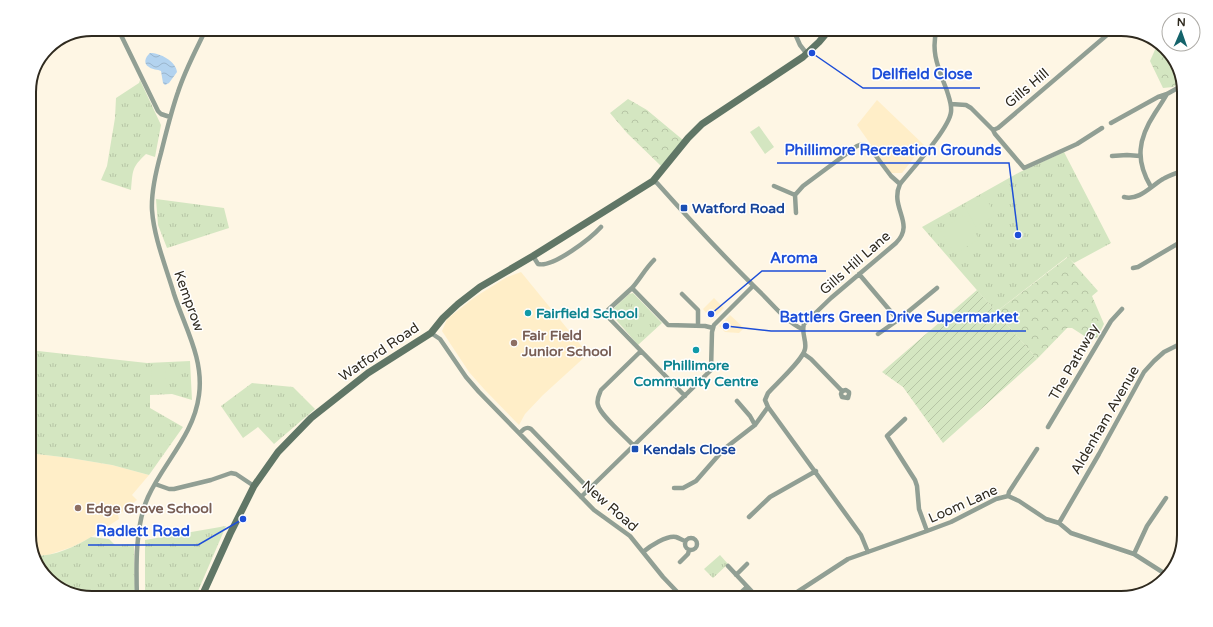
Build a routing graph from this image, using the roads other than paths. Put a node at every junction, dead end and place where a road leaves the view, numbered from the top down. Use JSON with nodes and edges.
{"nodes":[{"id":1,"x":121,"y":36,"type":"edge"},
{"id":2,"x":202,"y":36,"type":"edge"},
{"id":3,"x":796,"y":36,"type":"edge"},
{"id":4,"x":824,"y":36,"type":"edge"},
{"id":5,"x":936,"y":36,"type":"edge"},
{"id":6,"x":1106,"y":36,"type":"edge"},
{"id":7,"x":806,"y":54,"type":"junction"},
{"id":8,"x":1177,"y":88,"type":"edge"},
{"id":9,"x":1167,"y":94,"type":"junction"},
{"id":10,"x":951,"y":104,"type":"junction"},
{"id":11,"x":170,"y":117,"type":"junction"},
{"id":12,"x":1111,"y":123,"type":"dead end"},
{"id":13,"x":1102,"y":128,"type":"dead end"},
{"id":14,"x":993,"y":130,"type":"junction"},
{"id":15,"x":1112,"y":156,"type":"dead end"},
{"id":16,"x":1140,"y":156,"type":"junction"},
{"id":17,"x":1177,"y":173,"type":"edge"},
{"id":18,"x":653,"y":181,"type":"junction"},
{"id":19,"x":900,"y":184,"type":"junction"},
{"id":20,"x":774,"y":186,"type":"dead end"},
{"id":21,"x":1151,"y":187,"type":"junction"},
{"id":22,"x":795,"y":195,"type":"junction"},
{"id":23,"x":1124,"y":197,"type":"dead end"},
{"id":24,"x":796,"y":213,"type":"dead end"},
{"id":25,"x":601,"y":227,"type":"dead end"},
{"id":26,"x":1177,"y":244,"type":"edge"},
{"id":27,"x":533,"y":256,"type":"junction"},
{"id":28,"x":654,"y":260,"type":"dead end"},
{"id":29,"x":1133,"y":268,"type":"dead end"},
{"id":30,"x":859,"y":274,"type":"junction"},
{"id":31,"x":753,"y":286,"type":"junction"},
{"id":32,"x":632,"y":288,"type":"junction"},
{"id":33,"x":937,"y":288,"type":"dead end"},
{"id":34,"x":682,"y":294,"type":"dead end"},
{"id":35,"x":1122,"y":309,"type":"dead end"},
{"id":36,"x":898,"y":320,"type":"junction"},
{"id":37,"x":698,"y":325,"type":"junction"},
{"id":38,"x":713,"y":328,"type":"junction"},
{"id":39,"x":802,"y":329,"type":"junction"},
{"id":40,"x":431,"y":333,"type":"junction"},
{"id":41,"x":878,"y":334,"type":"dead end"},
{"id":42,"x":1177,"y":346,"type":"edge"},
{"id":43,"x":641,"y":351,"type":"junction"},
{"id":44,"x":804,"y":354,"type":"junction"},
{"id":45,"x":842,"y":391,"type":"dead end"},
{"id":46,"x":685,"y":396,"type":"junction"},
{"id":47,"x":737,"y":400,"type":"dead end"},
{"id":48,"x":768,"y":407,"type":"junction"},
{"id":49,"x":905,"y":419,"type":"dead end"},
{"id":50,"x":755,"y":425,"type":"junction"},
{"id":51,"x":1048,"y":427,"type":"dead end"},
{"id":52,"x":520,"y":433,"type":"junction"},
{"id":53,"x":634,"y":446,"type":"junction"},
{"id":54,"x":1037,"y":448,"type":"dead end"},
{"id":55,"x":816,"y":471,"type":"junction"},
{"id":56,"x":155,"y":484,"type":"junction"},
{"id":57,"x":254,"y":486,"type":"junction"},
{"id":58,"x":674,"y":488,"type":"dead end"},
{"id":59,"x":589,"y":489,"type":"junction"},
{"id":60,"x":1008,"y":496,"type":"junction"},
{"id":61,"x":581,"y":497,"type":"junction"},
{"id":62,"x":1166,"y":498,"type":"dead end"},
{"id":63,"x":749,"y":517,"type":"dead end"},
{"id":64,"x":1059,"y":523,"type":"junction"},
{"id":65,"x":927,"y":531,"type":"junction"},
{"id":66,"x":685,"y":541,"type":"junction"},
{"id":67,"x":689,"y":550,"type":"junction"},
{"id":68,"x":643,"y":552,"type":"junction"},
{"id":69,"x":868,"y":552,"type":"junction"},
{"id":70,"x":1134,"y":554,"type":"junction"},
{"id":71,"x":680,"y":562,"type":"dead end"},
{"id":72,"x":747,"y":564,"type":"dead end"},
{"id":73,"x":728,"y":566,"type":"dead end"},
{"id":74,"x":1163,"y":572,"type":"edge"},
{"id":75,"x":736,"y":575,"type":"junction"},
{"id":76,"x":747,"y":587,"type":"junction"},
{"id":77,"x":137,"y":591,"type":"edge"},
{"id":78,"x":204,"y":591,"type":"edge"},
{"id":79,"x":676,"y":591,"type":"edge"},
{"id":80,"x":743,"y":591,"type":"edge"},
{"id":81,"x":751,"y":591,"type":"edge"},
{"id":82,"x":799,"y":591,"type":"edge"}],
"edges":[{"from":1,"to":11,"type":"street"},
{"from":2,"to":11,"type":"street","name":"Kemprow"},
{"from":3,"to":7,"type":"street"},
{"from":4,"to":7,"type":"main road","name":"Watford Road"},
{"from":5,"to":10,"type":"street"},
{"from":6,"to":14,"type":"street","name":"Gills Hill"},
{"from":7,"to":18,"type":"main road","name":"Watford Road"},
{"from":8,"to":9,"type":"street"},
{"from":9,"to":12,"type":"street"},
{"from":9,"to":16,"type":"street"},
{"from":10,"to":14,"type":"street"},
{"from":10,"to":19,"type":"street","name":"Gills Hill Lane"},
{"from":11,"to":56,"type":"street","name":"Kemprow"},
{"from":13,"to":14,"type":"street"},
{"from":15,"to":16,"type":"street"},
{"from":16,"to":21,"type":"street"},
{"from":17,"to":21,"type":"street"},
{"from":18,"to":27,"type":"main road","name":"Watford Road"},
{"from":18,"to":31,"type":"street"},
{"from":19,"to":22,"type":"street"},
{"from":19,"to":30,"type":"street","name":"Gills Hill Lane"},
{"from":20,"to":22,"type":"street"},
{"from":21,"to":23,"type":"street"},
{"from":22,"to":24,"type":"street"},
{"from":25,"to":27,"type":"street"},
{"from":26,"to":29,"type":"street"},
{"from":27,"to":40,"type":"main road","name":"Watford Road"},
{"from":28,"to":32,"type":"street"},
{"from":30,"to":36,"type":"street"},
{"from":30,"to":39,"type":"street","name":"Gills Hill Lane"},
{"from":31,"to":38,"type":"street"},
{"from":31,"to":39,"type":"street"},
{"from":32,"to":37,"type":"street"},
{"from":32,"to":43,"type":"street"},
{"from":33,"to":36,"type":"street"},
{"from":34,"to":37,"type":"street"},
{"from":35,"to":51,"type":"street","name":"The Pathway"},
{"from":36,"to":41,"type":"street"},
{"from":37,"to":38,"type":"street"},
{"from":38,"to":46,"type":"street"},
{"from":39,"to":44,"type":"street"},
{"from":40,"to":52,"type":"street","name":"New Road"},
{"from":40,"to":57,"type":"main road","name":"Watford Road"},
{"from":42,"to":64,"type":"street","name":"Aldenham Avenue"},
{"from":43,"to":46,"type":"street"},
{"from":43,"to":53,"type":"street"},
{"from":44,"to":45,"type":"street"},
{"from":44,"to":48,"type":"street"},
{"from":46,"to":53,"type":"street"},
{"from":47,"to":50,"type":"street"},
{"from":48,"to":50,"type":"street"},
{"from":48,"to":55,"type":"street"},
{"from":49,"to":65,"type":"street"},
{"from":50,"to":58,"type":"street"},
{"from":52,"to":59,"type":"street","name":"New Road"},
{"from":52,"to":61,"type":"street","name":"New Road"},
{"from":53,"to":59,"type":"street"},
{"from":54,"to":60,"type":"street"},
{"from":55,"to":63,"type":"street"},
{"from":55,"to":69,"type":"street"},
{"from":56,"to":57,"type":"street"},
{"from":56,"to":77,"type":"street","name":"Kemprow"},
{"from":57,"to":78,"type":"main road","name":"Watford Road"},
{"from":59,"to":61,"type":"street"},
{"from":60,"to":64,"type":"street","name":"Loom Lane"},
{"from":60,"to":65,"type":"street","name":"Loom Lane"},
{"from":61,"to":68,"type":"street","name":"New Road"},
{"from":62,"to":70,"type":"street"},
{"from":64,"to":70,"type":"street","name":"Loom Lane"},
{"from":65,"to":69,"type":"street","name":"Loom Lane"},
{"from":66,"to":67,"type":"street"},
{"from":66,"to":67,"type":"street"},
{"from":66,"to":68,"type":"street"},
{"from":67,"to":71,"type":"street"},
{"from":68,"to":79,"type":"street","name":"New Road"},
{"from":69,"to":82,"type":"street","name":"Loom Lane"},
{"from":70,"to":74,"type":"street","name":"Loom Lane"},
{"from":72,"to":75,"type":"street"},
{"from":73,"to":75,"type":"street"},
{"from":75,"to":76,"type":"street"},
{"from":76,"to":80,"type":"street"},
{"from":76,"to":81,"type":"street"}]}
